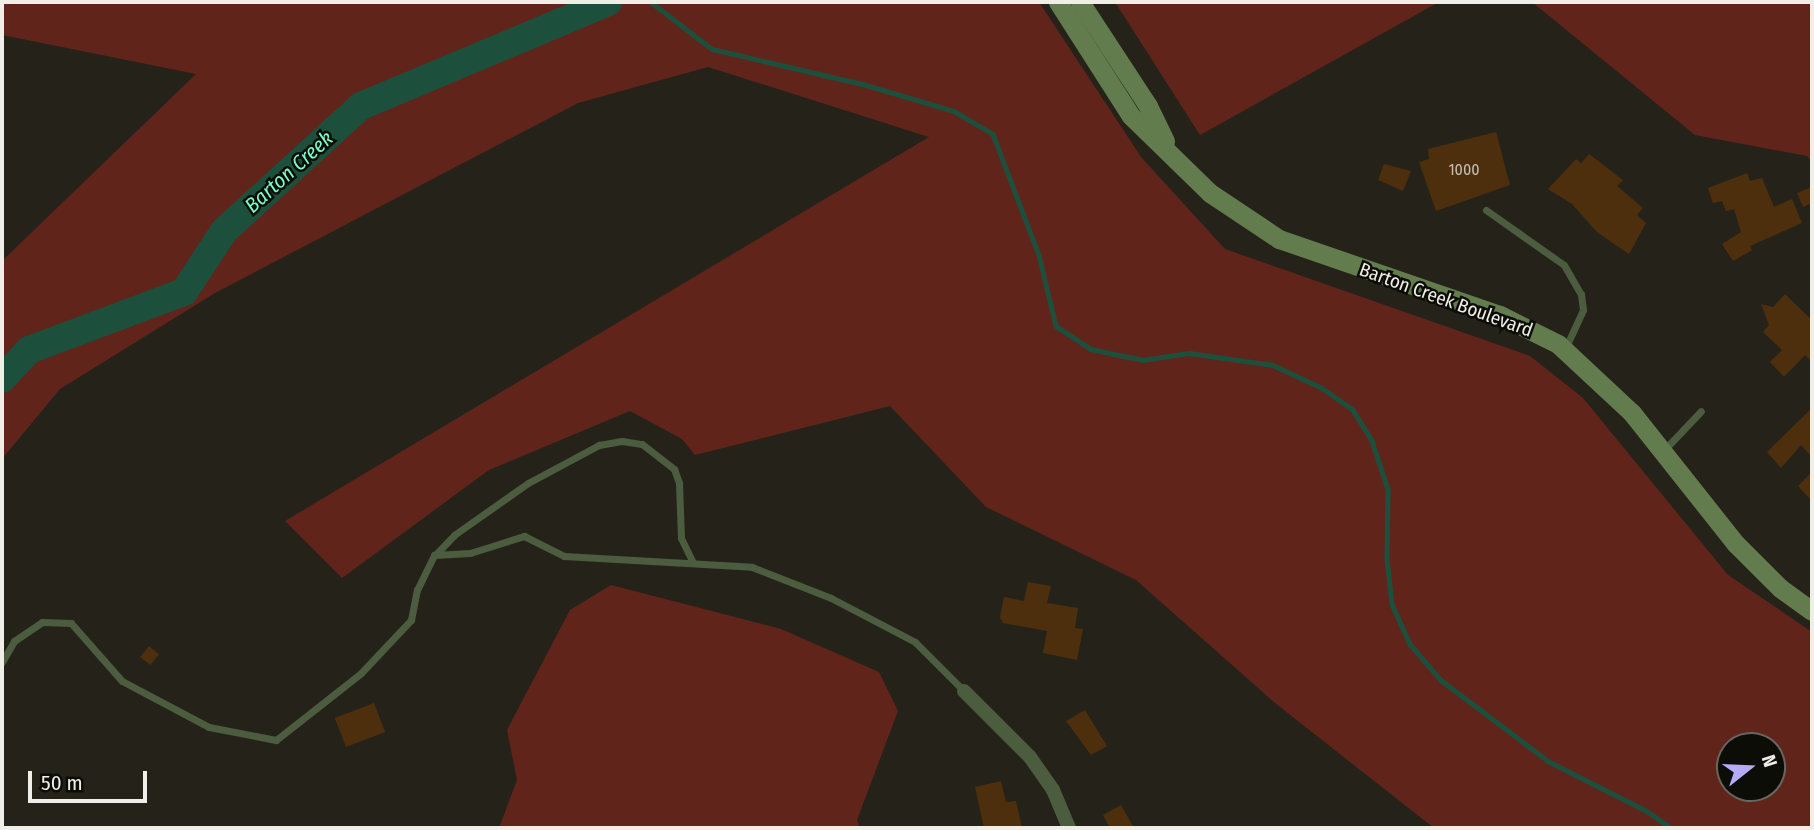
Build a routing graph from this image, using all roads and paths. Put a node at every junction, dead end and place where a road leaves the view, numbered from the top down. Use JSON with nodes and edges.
{"nodes":[{"id":1,"x":1058,"y":2,"type":"edge"},
{"id":2,"x":1080,"y":2,"type":"edge"},
{"id":3,"x":1139,"y":111,"type":"junction"},
{"id":4,"x":1486,"y":210,"type":"dead end"},
{"id":5,"x":1565,"y":349,"type":"junction"},
{"id":6,"x":1701,"y":411,"type":"dead end"},
{"id":7,"x":1664,"y":450,"type":"junction"},
{"id":8,"x":434,"y":555,"type":"junction"},
{"id":9,"x":692,"y":561,"type":"junction"},
{"id":10,"x":1812,"y":611,"type":"edge"},
{"id":11,"x":2,"y":662,"type":"edge"},
{"id":12,"x":964,"y":691,"type":"joint"},
{"id":13,"x":1069,"y":828,"type":"edge"}],
"edges":[{"from":1,"to":3,"type":"street","name":"Barton Creek Boulevard"},
{"from":2,"to":3,"type":"street","name":"Barton Creek Boulevard"},
{"from":3,"to":5,"type":"street","name":"Barton Creek Boulevard"},
{"from":4,"to":5,"type":"lane"},
{"from":5,"to":7,"type":"street","name":"Barton Creek Boulevard"},
{"from":6,"to":7,"type":"lane"},
{"from":7,"to":10,"type":"street","name":"Barton Creek Boulevard"},
{"from":8,"to":9,"type":"lane"},
{"from":8,"to":9,"type":"lane"},
{"from":8,"to":11,"type":"lane"},
{"from":9,"to":12,"type":"lane"},
{"from":12,"to":13,"type":"street"}]}
